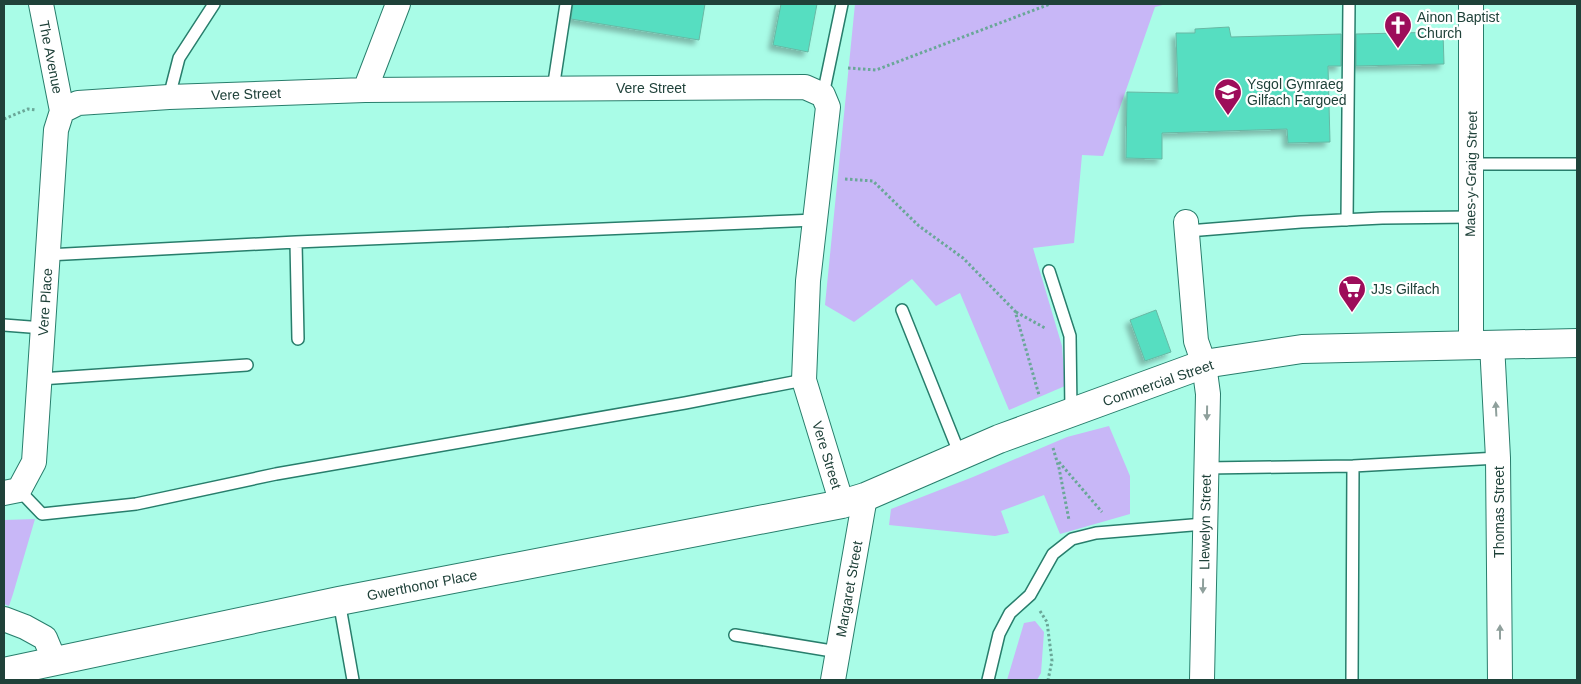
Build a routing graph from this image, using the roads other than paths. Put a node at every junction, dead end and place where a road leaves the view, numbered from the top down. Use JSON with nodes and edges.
{"nodes":[{"id":1,"x":41,"y":4,"type":"edge"},
{"id":2,"x":214,"y":4,"type":"edge"},
{"id":3,"x":398,"y":4,"type":"edge"},
{"id":4,"x":566,"y":4,"type":"edge"},
{"id":5,"x":842,"y":4,"type":"edge"},
{"id":6,"x":1349,"y":4,"type":"edge"},
{"id":7,"x":1471,"y":4,"type":"edge"},
{"id":8,"x":553,"y":89,"type":"junction"},
{"id":9,"x":365,"y":90,"type":"junction"},
{"id":10,"x":823,"y":95,"type":"junction"},
{"id":11,"x":169,"y":98,"type":"junction"},
{"id":12,"x":62,"y":111,"type":"junction"},
{"id":13,"x":1472,"y":164,"type":"junction"},
{"id":14,"x":1577,"y":164,"type":"edge"},
{"id":15,"x":1470,"y":217,"type":"junction"},
{"id":16,"x":815,"y":220,"type":"junction"},
{"id":17,"x":1346,"y":220,"type":"junction"},
{"id":18,"x":1187,"y":227,"type":"joint"},
{"id":19,"x":296,"y":242,"type":"junction"},
{"id":20,"x":48,"y":255,"type":"junction"},
{"id":21,"x":1049,"y":270,"type":"dead end"},
{"id":22,"x":902,"y":310,"type":"dead end"},
{"id":23,"x":4,"y":325,"type":"edge"},
{"id":24,"x":43,"y":328,"type":"junction"},
{"id":25,"x":298,"y":338,"type":"dead end"},
{"id":26,"x":1577,"y":343,"type":"edge"},
{"id":27,"x":1481,"y":344,"type":"junction"},
{"id":28,"x":247,"y":364,"type":"dead end"},
{"id":29,"x":1204,"y":364,"type":"junction"},
{"id":30,"x":40,"y":379,"type":"junction"},
{"id":31,"x":804,"y":380,"type":"junction"},
{"id":32,"x":1070,"y":413,"type":"junction"},
{"id":33,"x":960,"y":456,"type":"junction"},
{"id":34,"x":1498,"y":458,"type":"junction"},
{"id":35,"x":1353,"y":466,"type":"junction"},
{"id":36,"x":1206,"y":468,"type":"junction"},
{"id":37,"x":12,"y":491,"type":"edge"},
{"id":38,"x":853,"y":500,"type":"junction"},
{"id":39,"x":1204,"y":524,"type":"junction"},
{"id":40,"x":339,"y":601,"type":"junction"},
{"id":41,"x":4,"y":619,"type":"edge"},
{"id":42,"x":735,"y":635,"type":"dead end"},
{"id":43,"x":838,"y":652,"type":"junction"},
{"id":44,"x":55,"y":662,"type":"junction"},
{"id":45,"x":4,"y":672,"type":"edge"},
{"id":46,"x":353,"y":680,"type":"edge"},
{"id":47,"x":833,"y":680,"type":"edge"},
{"id":48,"x":988,"y":680,"type":"edge"},
{"id":49,"x":1202,"y":680,"type":"edge"},
{"id":50,"x":1352,"y":680,"type":"edge"},
{"id":51,"x":1500,"y":680,"type":"edge"}],
"edges":[{"from":1,"to":12,"type":"street","name":"The Avenue"},
{"from":2,"to":11,"type":"lane"},
{"from":3,"to":9,"type":"street"},
{"from":4,"to":8,"type":"lane"},
{"from":5,"to":10,"type":"lane"},
{"from":6,"to":17,"type":"lane"},
{"from":7,"to":13,"type":"street","name":"Maes-y-Graig Street"},
{"from":8,"to":9,"type":"street","name":"Vere Street"},
{"from":8,"to":10,"type":"street","name":"Vere Street"},
{"from":9,"to":11,"type":"street","name":"Vere Street"},
{"from":10,"to":16,"type":"street","name":"Vere Street"},
{"from":11,"to":12,"type":"street","name":"Vere Street"},
{"from":12,"to":20,"type":"street","name":"Vere Place"},
{"from":13,"to":14,"type":"lane"},
{"from":13,"to":15,"type":"street","name":"Maes-y-Graig Street"},
{"from":15,"to":17,"type":"lane"},
{"from":15,"to":27,"type":"street","name":"Maes-y-Graig Street"},
{"from":16,"to":19,"type":"lane"},
{"from":16,"to":31,"type":"street","name":"Vere Street"},
{"from":17,"to":18,"type":"lane"},
{"from":18,"to":29,"type":"street","name":"Llewelyn Street"},
{"from":19,"to":20,"type":"lane"},
{"from":19,"to":25,"type":"lane"},
{"from":20,"to":24,"type":"street","name":"Vere Place"},
{"from":21,"to":32,"type":"lane"},
{"from":22,"to":33,"type":"lane"},
{"from":23,"to":24,"type":"lane"},
{"from":24,"to":30,"type":"street","name":"Vere Place"},
{"from":26,"to":27,"type":"street","name":"Commercial Street"},
{"from":27,"to":29,"type":"street","name":"Commercial Street"},
{"from":34,"to":27,"type":"street","name":"Thomas Street","one_way":true},
{"from":28,"to":30,"type":"lane"},
{"from":29,"to":32,"type":"street","name":"Commercial Street"},
{"from":29,"to":36,"type":"street","name":"Llewelyn Street","one_way":true},
{"from":30,"to":37,"type":"street","name":"Vere Place"},
{"from":31,"to":37,"type":"lane"},
{"from":31,"to":38,"type":"street","name":"Vere Street"},
{"from":32,"to":33,"type":"street","name":"Commercial Street"},
{"from":33,"to":38,"type":"street","name":"Commercial Street"},
{"from":34,"to":35,"type":"lane"},
{"from":51,"to":34,"type":"street","name":"Thomas Street","one_way":true},
{"from":35,"to":36,"type":"lane"},
{"from":35,"to":50,"type":"lane"},
{"from":36,"to":39,"type":"street","name":"Llewelyn Street"},
{"from":38,"to":40,"type":"street","name":"Gwerthonor Place"},
{"from":38,"to":43,"type":"street","name":"Margaret Street"},
{"from":39,"to":48,"type":"lane"},
{"from":39,"to":49,"type":"street","name":"Llewelyn Street","one_way":true},
{"from":40,"to":44,"type":"street","name":"Gwerthonor Place"},
{"from":40,"to":46,"type":"lane"},
{"from":41,"to":44,"type":"street"},
{"from":42,"to":43,"type":"lane"},
{"from":43,"to":47,"type":"street","name":"Margaret Street"},
{"from":44,"to":45,"type":"street","name":"Gwerthonor Place"}]}
